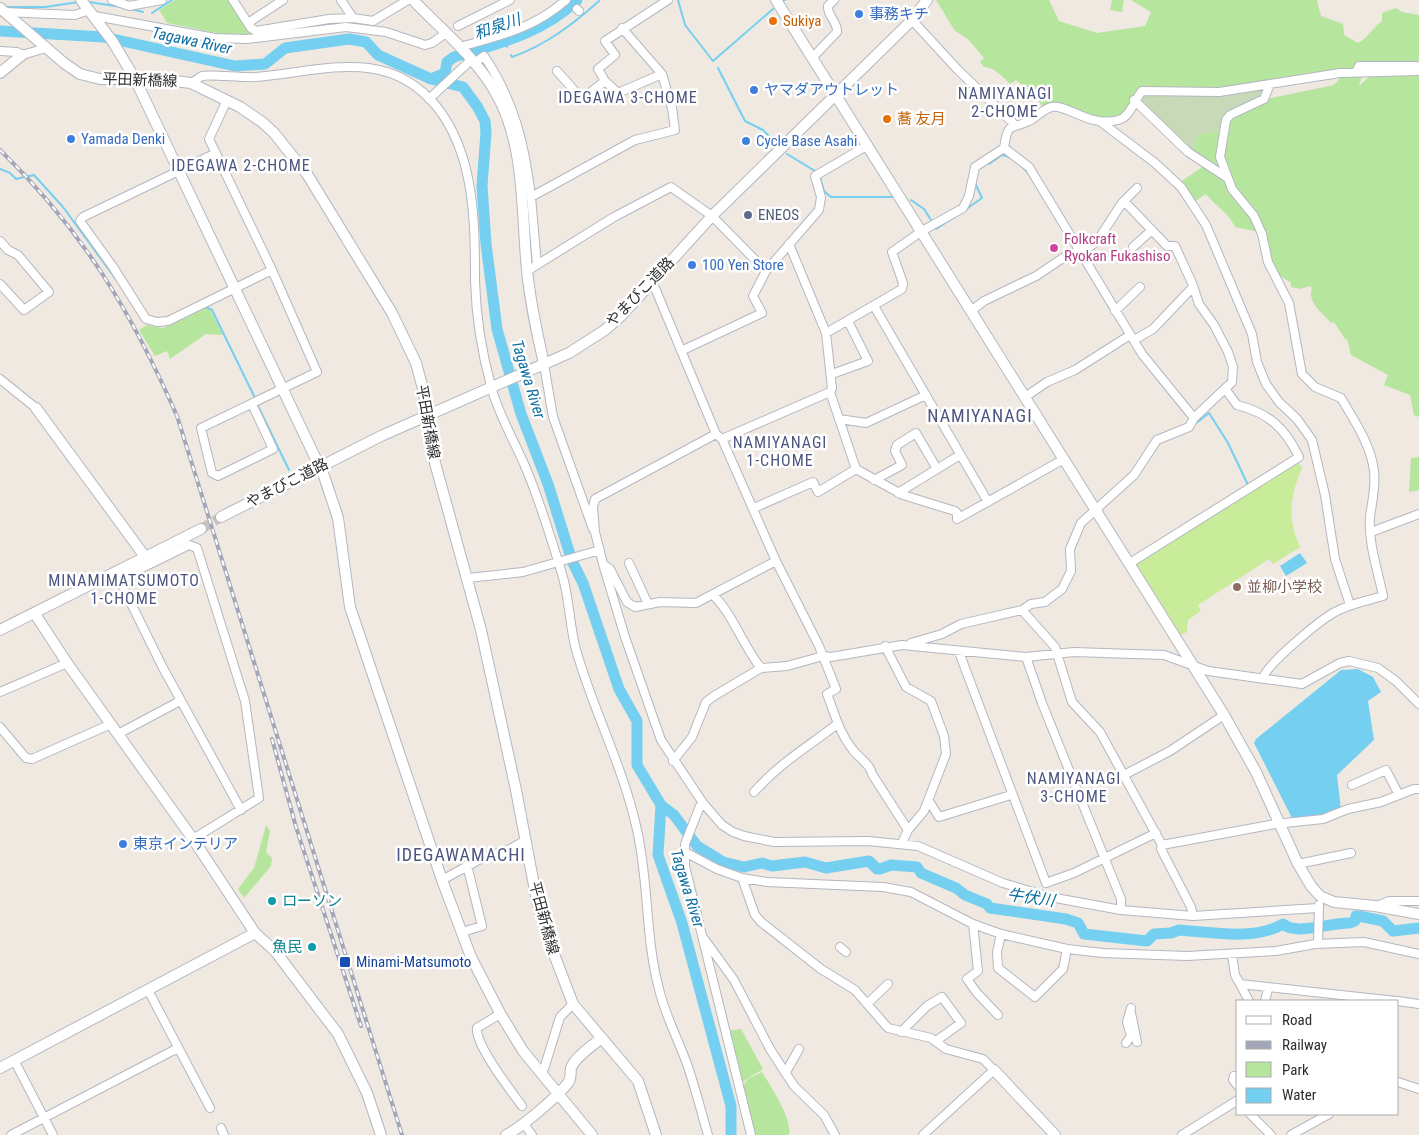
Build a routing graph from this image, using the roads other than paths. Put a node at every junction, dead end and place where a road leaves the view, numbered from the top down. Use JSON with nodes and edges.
{"nodes":[{"id":1,"x":81,"y":0,"type":"edge"},
{"id":2,"x":112,"y":0,"type":"edge"},
{"id":3,"x":162,"y":0,"type":"edge"},
{"id":4,"x":233,"y":0,"type":"edge"},
{"id":5,"x":283,"y":0,"type":"edge"},
{"id":6,"x":341,"y":0,"type":"edge"},
{"id":7,"x":408,"y":0,"type":"edge"},
{"id":8,"x":413,"y":0,"type":"edge"},
{"id":9,"x":510,"y":0,"type":"edge"},
{"id":10,"x":566,"y":0,"type":"edge"},
{"id":11,"x":668,"y":0,"type":"edge"},
{"id":12,"x":776,"y":0,"type":"edge"},
{"id":13,"x":834,"y":0,"type":"edge"},
{"id":14,"x":927,"y":0,"type":"edge"},
{"id":15,"x":492,"y":3,"type":"edge"},
{"id":16,"x":4,"y":12,"type":"edge"},
{"id":17,"x":94,"y":14,"type":"junction"},
{"id":18,"x":462,"y":14,"type":"dead end"},
{"id":19,"x":353,"y":18,"type":"junction"},
{"id":20,"x":912,"y":20,"type":"junction"},
{"id":21,"x":466,"y":22,"type":"junction"},
{"id":22,"x":248,"y":23,"type":"junction"},
{"id":23,"x":458,"y":26,"type":"dead end"},
{"id":24,"x":622,"y":28,"type":"junction"},
{"id":25,"x":446,"y":33,"type":"junction"},
{"id":26,"x":43,"y":46,"type":"junction"},
{"id":27,"x":0,"y":51,"type":"edge"},
{"id":28,"x":22,"y":55,"type":"junction"},
{"id":29,"x":467,"y":55,"type":"junction"},
{"id":30,"x":812,"y":57,"type":"junction"},
{"id":31,"x":557,"y":71,"type":"dead end"},
{"id":32,"x":1419,"y":71,"type":"edge"},
{"id":33,"x":0,"y":73,"type":"edge"},
{"id":34,"x":662,"y":74,"type":"junction"},
{"id":35,"x":134,"y":79,"type":"junction"},
{"id":36,"x":605,"y":81,"type":"junction"},
{"id":37,"x":191,"y":83,"type":"junction"},
{"id":38,"x":1270,"y":84,"type":"junction"},
{"id":39,"x":836,"y":93,"type":"junction"},
{"id":40,"x":430,"y":98,"type":"junction"},
{"id":41,"x":227,"y":100,"type":"junction"},
{"id":42,"x":1134,"y":100,"type":"junction"},
{"id":43,"x":1100,"y":122,"type":"junction"},
{"id":44,"x":1014,"y":124,"type":"junction"},
{"id":45,"x":868,"y":145,"type":"junction"},
{"id":46,"x":1004,"y":148,"type":"junction"},
{"id":47,"x":216,"y":154,"type":"junction"},
{"id":48,"x":179,"y":171,"type":"junction"},
{"id":49,"x":1226,"y":177,"type":"junction"},
{"id":50,"x":1137,"y":188,"type":"dead end"},
{"id":51,"x":531,"y":197,"type":"junction"},
{"id":52,"x":1124,"y":200,"type":"junction"},
{"id":53,"x":712,"y":216,"type":"junction"},
{"id":54,"x":1152,"y":230,"type":"junction"},
{"id":55,"x":922,"y":231,"type":"junction"},
{"id":56,"x":0,"y":240,"type":"edge"},
{"id":57,"x":1135,"y":243,"type":"dead end"},
{"id":58,"x":789,"y":244,"type":"junction"},
{"id":59,"x":1080,"y":251,"type":"junction"},
{"id":60,"x":537,"y":265,"type":"junction"},
{"id":61,"x":272,"y":270,"type":"junction"},
{"id":62,"x":527,"y":271,"type":"junction"},
{"id":63,"x":766,"y":271,"type":"junction"},
{"id":64,"x":650,"y":283,"type":"junction"},
{"id":65,"x":0,"y":284,"type":"edge"},
{"id":66,"x":1140,"y":287,"type":"dead end"},
{"id":67,"x":1193,"y":287,"type":"junction"},
{"id":68,"x":234,"y":288,"type":"junction"},
{"id":69,"x":874,"y":306,"type":"junction"},
{"id":70,"x":971,"y":311,"type":"junction"},
{"id":71,"x":1115,"y":311,"type":"junction"},
{"id":72,"x":848,"y":321,"type":"junction"},
{"id":73,"x":826,"y":333,"type":"junction"},
{"id":74,"x":1132,"y":337,"type":"junction"},
{"id":75,"x":680,"y":351,"type":"junction"},
{"id":76,"x":540,"y":365,"type":"junction"},
{"id":77,"x":832,"y":374,"type":"junction"},
{"id":78,"x":0,"y":379,"type":"edge"},
{"id":79,"x":493,"y":387,"type":"junction"},
{"id":80,"x":282,"y":388,"type":"junction"},
{"id":81,"x":1226,"y":390,"type":"junction"},
{"id":82,"x":830,"y":392,"type":"junction"},
{"id":83,"x":926,"y":395,"type":"junction"},
{"id":84,"x":1025,"y":397,"type":"junction"},
{"id":85,"x":252,"y":404,"type":"junction"},
{"id":86,"x":36,"y":408,"type":"joint"},
{"id":87,"x":426,"y":417,"type":"junction"},
{"id":88,"x":1194,"y":418,"type":"junction"},
{"id":89,"x":839,"y":419,"type":"junction"},
{"id":90,"x":719,"y":436,"type":"junction"},
{"id":91,"x":960,"y":455,"type":"junction"},
{"id":92,"x":1064,"y":459,"type":"junction"},
{"id":93,"x":319,"y":467,"type":"junction"},
{"id":94,"x":856,"y":469,"type":"junction"},
{"id":95,"x":937,"y":469,"type":"junction"},
{"id":96,"x":874,"y":480,"type":"junction"},
{"id":97,"x":898,"y":494,"type":"junction"},
{"id":98,"x":988,"y":502,"type":"junction"},
{"id":99,"x":754,"y":508,"type":"junction"},
{"id":100,"x":1095,"y":510,"type":"junction"},
{"id":101,"x":1419,"y":514,"type":"edge"},
{"id":102,"x":221,"y":518,"type":"tunnel mouth"},
{"id":103,"x":200,"y":529,"type":"tunnel mouth"},
{"id":104,"x":595,"y":532,"type":"junction"},
{"id":105,"x":1371,"y":532,"type":"junction"},
{"id":106,"x":598,"y":550,"type":"junction"},
{"id":107,"x":146,"y":558,"type":"junction"},
{"id":108,"x":776,"y":561,"type":"junction"},
{"id":109,"x":558,"y":562,"type":"junction"},
{"id":110,"x":629,"y":563,"type":"dead end"},
{"id":111,"x":1130,"y":563,"type":"junction"},
{"id":112,"x":603,"y":564,"type":"junction"},
{"id":113,"x":116,"y":573,"type":"junction"},
{"id":114,"x":468,"y":578,"type":"junction"},
{"id":115,"x":713,"y":595,"type":"junction"},
{"id":116,"x":648,"y":604,"type":"junction"},
{"id":117,"x":1350,"y":605,"type":"junction"},
{"id":118,"x":1022,"y":610,"type":"junction"},
{"id":119,"x":35,"y":614,"type":"junction"},
{"id":120,"x":0,"y":630,"type":"edge"},
{"id":121,"x":902,"y":645,"type":"junction"},
{"id":122,"x":885,"y":646,"type":"junction"},
{"id":123,"x":959,"y":652,"type":"junction"},
{"id":124,"x":1057,"y":655,"type":"junction"},
{"id":125,"x":823,"y":656,"type":"junction"},
{"id":126,"x":1026,"y":657,"type":"junction"},
{"id":127,"x":68,"y":663,"type":"junction"},
{"id":128,"x":1192,"y":663,"type":"junction"},
{"id":129,"x":761,"y":668,"type":"junction"},
{"id":130,"x":1263,"y":678,"type":"junction"},
{"id":131,"x":0,"y":692,"type":"edge"},
{"id":132,"x":180,"y":701,"type":"junction"},
{"id":133,"x":1419,"y":704,"type":"edge"},
{"id":134,"x":1224,"y":715,"type":"junction"},
{"id":135,"x":110,"y":724,"type":"junction"},
{"id":136,"x":836,"y":725,"type":"junction"},
{"id":137,"x":0,"y":727,"type":"edge"},
{"id":138,"x":118,"y":734,"type":"junction"},
{"id":139,"x":673,"y":760,"type":"junction"},
{"id":140,"x":1124,"y":775,"type":"junction"},
{"id":141,"x":1352,"y":785,"type":"dead end"},
{"id":142,"x":1419,"y":789,"type":"edge"},
{"id":143,"x":754,"y":792,"type":"dead end"},
{"id":144,"x":1011,"y":794,"type":"junction"},
{"id":145,"x":1399,"y":795,"type":"junction"},
{"id":146,"x":929,"y":801,"type":"junction"},
{"id":147,"x":702,"y":803,"type":"junction"},
{"id":148,"x":240,"y":810,"type":"junction"},
{"id":149,"x":1279,"y":823,"type":"junction"},
{"id":150,"x":908,"y":830,"type":"junction"},
{"id":151,"x":1156,"y":833,"type":"junction"},
{"id":152,"x":193,"y":839,"type":"junction"},
{"id":153,"x":526,"y":840,"type":"junction"},
{"id":154,"x":902,"y":843,"type":"junction"},
{"id":155,"x":1162,"y":845,"type":"junction"},
{"id":156,"x":685,"y":848,"type":"junction"},
{"id":157,"x":1351,"y":854,"type":"dead end"},
{"id":158,"x":1104,"y":859,"type":"junction"},
{"id":159,"x":1298,"y":864,"type":"junction"},
{"id":160,"x":468,"y":865,"type":"junction"},
{"id":161,"x":742,"y":878,"type":"junction"},
{"id":162,"x":442,"y":880,"type":"junction"},
{"id":163,"x":1320,"y":896,"type":"junction"},
{"id":164,"x":1419,"y":901,"type":"edge"},
{"id":165,"x":1375,"y":906,"type":"junction"},
{"id":166,"x":1121,"y":910,"type":"junction"},
{"id":167,"x":1318,"y":910,"type":"junction"},
{"id":168,"x":1419,"y":914,"type":"edge"},
{"id":169,"x":1193,"y":916,"type":"junction"},
{"id":170,"x":973,"y":924,"type":"junction"},
{"id":171,"x":462,"y":932,"type":"junction"},
{"id":172,"x":255,"y":933,"type":"junction"},
{"id":173,"x":700,"y":933,"type":"junction"},
{"id":174,"x":1001,"y":934,"type":"junction"},
{"id":175,"x":1318,"y":942,"type":"junction"},
{"id":176,"x":1067,"y":949,"type":"junction"},
{"id":177,"x":1232,"y":954,"type":"junction"},
{"id":178,"x":1419,"y":954,"type":"edge"},
{"id":179,"x":888,"y":984,"type":"dead end"},
{"id":180,"x":1240,"y":984,"type":"junction"},
{"id":181,"x":1268,"y":989,"type":"junction"},
{"id":182,"x":148,"y":990,"type":"junction"},
{"id":183,"x":1248,"y":1000,"type":"edge"},
{"id":184,"x":1264,"y":1000,"type":"edge"},
{"id":185,"x":1386,"y":1000,"type":"edge"},
{"id":186,"x":1399,"y":1001,"type":"edge"},
{"id":187,"x":573,"y":1004,"type":"junction"},
{"id":188,"x":867,"y":1004,"type":"junction"},
{"id":189,"x":1419,"y":1004,"type":"edge"},
{"id":190,"x":500,"y":1014,"type":"junction"},
{"id":191,"x":998,"y":1015,"type":"dead end"},
{"id":192,"x":901,"y":1032,"type":"junction"},
{"id":193,"x":602,"y":1038,"type":"junction"},
{"id":194,"x":936,"y":1041,"type":"junction"},
{"id":195,"x":1137,"y":1042,"type":"dead end"},
{"id":196,"x":1126,"y":1043,"type":"dead end"},
{"id":197,"x":178,"y":1048,"type":"junction"},
{"id":198,"x":799,"y":1049,"type":"dead end"},
{"id":199,"x":14,"y":1060,"type":"junction"},
{"id":200,"x":0,"y":1068,"type":"edge"},
{"id":201,"x":544,"y":1070,"type":"dead end"},
{"id":202,"x":994,"y":1070,"type":"junction"},
{"id":203,"x":786,"y":1072,"type":"junction"},
{"id":204,"x":1234,"y":1076,"type":"dead end"},
{"id":205,"x":1399,"y":1082,"type":"edge"},
{"id":206,"x":1236,"y":1084,"type":"edge"},
{"id":207,"x":1419,"y":1089,"type":"edge"},
{"id":208,"x":556,"y":1093,"type":"junction"},
{"id":209,"x":1236,"y":1101,"type":"edge"},
{"id":210,"x":522,"y":1106,"type":"dead end"},
{"id":211,"x":210,"y":1108,"type":"dead end"},
{"id":212,"x":1251,"y":1115,"type":"edge"},
{"id":213,"x":1327,"y":1115,"type":"edge"},
{"id":214,"x":44,"y":1118,"type":"junction"},
{"id":215,"x":524,"y":1124,"type":"junction"},
{"id":216,"x":11,"y":1135,"type":"edge"},
{"id":217,"x":53,"y":1135,"type":"edge"},
{"id":218,"x":381,"y":1135,"type":"edge"},
{"id":219,"x":506,"y":1135,"type":"edge"},
{"id":220,"x":532,"y":1135,"type":"edge"},
{"id":221,"x":592,"y":1135,"type":"edge"},
{"id":222,"x":656,"y":1135,"type":"edge"},
{"id":223,"x":708,"y":1135,"type":"edge"},
{"id":224,"x":751,"y":1135,"type":"edge"},
{"id":225,"x":835,"y":1135,"type":"edge"},
{"id":226,"x":923,"y":1135,"type":"edge"},
{"id":227,"x":1055,"y":1135,"type":"edge"},
{"id":228,"x":1182,"y":1135,"type":"edge"},
{"id":229,"x":1270,"y":1135,"type":"edge"},
{"id":230,"x":1291,"y":1135,"type":"edge"}],
"edges":[{"from":1,"to":17,"type":"street"},
{"from":2,"to":3,"type":"street"},
{"from":4,"to":22,"type":"street"},
{"from":5,"to":22,"type":"street"},
{"from":6,"to":19,"type":"street"},
{"from":7,"to":19,"type":"street"},
{"from":8,"to":25,"type":"street"},
{"from":9,"to":15,"type":"street"},
{"from":10,"to":29,"type":"street"},
{"from":11,"to":24,"type":"street"},
{"from":12,"to":30,"type":"street"},
{"from":13,"to":30,"type":"street"},
{"from":14,"to":20,"type":"street","name":"やまびこ道路"},
{"from":15,"to":21,"type":"street"},
{"from":16,"to":17,"type":"street"},
{"from":16,"to":26,"type":"street","name":"平田新橋線"},
{"from":17,"to":25,"type":"street"},
{"from":17,"to":35,"type":"street"},
{"from":18,"to":21,"type":"street"},
{"from":19,"to":22,"type":"street"},
{"from":20,"to":39,"type":"street","name":"やまびこ道路"},
{"from":20,"to":44,"type":"street"},
{"from":21,"to":23,"type":"street"},
{"from":24,"to":34,"type":"street"},
{"from":24,"to":36,"type":"street"},
{"from":25,"to":29,"type":"street"},
{"from":26,"to":28,"type":"street"},
{"from":26,"to":35,"type":"street","name":"平田新橋線"},
{"from":27,"to":28,"type":"street"},
{"from":28,"to":33,"type":"street"},
{"from":29,"to":40,"type":"street"},
{"from":29,"to":51,"type":"street"},
{"from":29,"to":62,"type":"street"},
{"from":30,"to":39,"type":"street"},
{"from":31,"to":36,"type":"street"},
{"from":32,"to":38,"type":"street"},
{"from":34,"to":36,"type":"street"},
{"from":34,"to":51,"type":"street"},
{"from":35,"to":37,"type":"street","name":"平田新橋線"},
{"from":35,"to":48,"type":"street"},
{"from":37,"to":40,"type":"street"},
{"from":37,"to":41,"type":"street","name":"平田新橋線"},
{"from":38,"to":42,"type":"street"},
{"from":38,"to":49,"type":"street"},
{"from":39,"to":45,"type":"street"},
{"from":39,"to":53,"type":"street","name":"やまびこ道路"},
{"from":40,"to":79,"type":"street"},
{"from":41,"to":47,"type":"street"},
{"from":41,"to":87,"type":"street","name":"平田新橋線"},
{"from":42,"to":43,"type":"street"},
{"from":42,"to":49,"type":"street"},
{"from":43,"to":44,"type":"street"},
{"from":43,"to":117,"type":"street"},
{"from":44,"to":46,"type":"street"},
{"from":45,"to":55,"type":"street"},
{"from":45,"to":58,"type":"street"},
{"from":46,"to":55,"type":"street"},
{"from":46,"to":59,"type":"street"},
{"from":47,"to":48,"type":"street"},
{"from":47,"to":61,"type":"street"},
{"from":48,"to":68,"type":"street"},
{"from":48,"to":68,"type":"street"},
{"from":49,"to":105,"type":"street"},
{"from":50,"to":52,"type":"street"},
{"from":51,"to":60,"type":"street"},
{"from":52,"to":54,"type":"street"},
{"from":52,"to":59,"type":"street"},
{"from":53,"to":60,"type":"street"},
{"from":53,"to":63,"type":"street"},
{"from":53,"to":64,"type":"street","name":"やまびこ道路"},
{"from":54,"to":57,"type":"street"},
{"from":54,"to":67,"type":"street"},
{"from":55,"to":69,"type":"street"},
{"from":55,"to":70,"type":"street"},
{"from":56,"to":65,"type":"street"},
{"from":58,"to":63,"type":"street"},
{"from":58,"to":73,"type":"street"},
{"from":59,"to":70,"type":"street"},
{"from":59,"to":71,"type":"street"},
{"from":60,"to":62,"type":"street"},
{"from":61,"to":68,"type":"street"},
{"from":61,"to":80,"type":"street"},
{"from":62,"to":76,"type":"street"},
{"from":63,"to":75,"type":"street"},
{"from":64,"to":75,"type":"street"},
{"from":64,"to":76,"type":"street","name":"やまびこ道路"},
{"from":66,"to":71,"type":"street"},
{"from":67,"to":74,"type":"street"},
{"from":67,"to":81,"type":"street"},
{"from":68,"to":80,"type":"street"},
{"from":69,"to":72,"type":"street"},
{"from":69,"to":83,"type":"street"},
{"from":70,"to":84,"type":"street"},
{"from":71,"to":74,"type":"street"},
{"from":72,"to":73,"type":"street"},
{"from":72,"to":77,"type":"street"},
{"from":73,"to":77,"type":"street"},
{"from":74,"to":84,"type":"street"},
{"from":74,"to":88,"type":"street"},
{"from":75,"to":90,"type":"street"},
{"from":76,"to":79,"type":"street","name":"やまびこ道路"},
{"from":76,"to":104,"type":"street"},
{"from":77,"to":82,"type":"street"},
{"from":78,"to":86,"type":"street"},
{"from":79,"to":87,"type":"street","name":"やまびこ道路"},
{"from":79,"to":109,"type":"street"},
{"from":80,"to":85,"type":"street"},
{"from":80,"to":93,"type":"street"},
{"from":81,"to":88,"type":"street"},
{"from":81,"to":111,"type":"street"},
{"from":82,"to":89,"type":"street"},
{"from":82,"to":90,"type":"street"},
{"from":83,"to":89,"type":"street"},
{"from":83,"to":91,"type":"street"},
{"from":84,"to":92,"type":"street"},
{"from":85,"to":85,"type":"street"},
{"from":86,"to":107,"type":"street"},
{"from":87,"to":93,"type":"street","name":"やまびこ道路"},
{"from":87,"to":114,"type":"street","name":"平田新橋線"},
{"from":88,"to":100,"type":"street"},
{"from":89,"to":94,"type":"street"},
{"from":90,"to":99,"type":"street"},
{"from":90,"to":104,"type":"street"},
{"from":91,"to":95,"type":"street"},
{"from":91,"to":98,"type":"street"},
{"from":92,"to":98,"type":"street"},
{"from":92,"to":100,"type":"street"},
{"from":93,"to":102,"type":"street","name":"やまびこ道路"},
{"from":93,"to":162,"type":"street"},
{"from":94,"to":96,"type":"street"},
{"from":94,"to":99,"type":"street"},
{"from":95,"to":96,"type":"street"},
{"from":95,"to":97,"type":"street"},
{"from":96,"to":97,"type":"street"},
{"from":97,"to":98,"type":"street"},
{"from":99,"to":108,"type":"street"},
{"from":100,"to":111,"type":"street"},
{"from":100,"to":118,"type":"street"},
{"from":101,"to":105,"type":"street"},
{"from":103,"to":107,"type":"street"},
{"from":104,"to":106,"type":"street"},
{"from":105,"to":117,"type":"street"},
{"from":106,"to":109,"type":"street"},
{"from":106,"to":112,"type":"street"},
{"from":107,"to":113,"type":"street"},
{"from":108,"to":115,"type":"street"},
{"from":108,"to":125,"type":"street"},
{"from":109,"to":114,"type":"street"},
{"from":109,"to":223,"type":"street"},
{"from":110,"to":116,"type":"street"},
{"from":111,"to":128,"type":"street"},
{"from":112,"to":116,"type":"street"},
{"from":112,"to":139,"type":"street"},
{"from":113,"to":119,"type":"street"},
{"from":113,"to":132,"type":"street"},
{"from":113,"to":148,"type":"street"},
{"from":114,"to":153,"type":"street","name":"平田新橋線"},
{"from":115,"to":116,"type":"street"},
{"from":115,"to":129,"type":"street"},
{"from":117,"to":130,"type":"street"},
{"from":118,"to":121,"type":"street"},
{"from":118,"to":124,"type":"street"},
{"from":119,"to":120,"type":"street"},
{"from":119,"to":127,"type":"street"},
{"from":121,"to":122,"type":"street"},
{"from":121,"to":123,"type":"street"},
{"from":122,"to":125,"type":"street"},
{"from":122,"to":146,"type":"street"},
{"from":123,"to":126,"type":"street"},
{"from":123,"to":144,"type":"street"},
{"from":124,"to":126,"type":"street"},
{"from":124,"to":128,"type":"street"},
{"from":124,"to":140,"type":"street"},
{"from":125,"to":129,"type":"street"},
{"from":125,"to":136,"type":"street"},
{"from":126,"to":158,"type":"street"},
{"from":127,"to":131,"type":"street"},
{"from":127,"to":135,"type":"street"},
{"from":128,"to":130,"type":"street"},
{"from":128,"to":134,"type":"street"},
{"from":129,"to":139,"type":"street"},
{"from":130,"to":133,"type":"street"},
{"from":132,"to":138,"type":"street"},
{"from":132,"to":148,"type":"street"},
{"from":134,"to":140,"type":"street"},
{"from":134,"to":149,"type":"street"},
{"from":135,"to":137,"type":"street"},
{"from":135,"to":138,"type":"street"},
{"from":136,"to":143,"type":"street"},
{"from":136,"to":150,"type":"street"},
{"from":138,"to":152,"type":"street"},
{"from":139,"to":147,"type":"street"},
{"from":140,"to":151,"type":"street"},
{"from":141,"to":145,"type":"street"},
{"from":142,"to":145,"type":"street"},
{"from":144,"to":146,"type":"street"},
{"from":144,"to":158,"type":"street"},
{"from":145,"to":149,"type":"street"},
{"from":146,"to":150,"type":"street"},
{"from":147,"to":154,"type":"street"},
{"from":147,"to":156,"type":"street"},
{"from":148,"to":152,"type":"street"},
{"from":149,"to":155,"type":"street"},
{"from":149,"to":159,"type":"street"},
{"from":150,"to":154,"type":"street"},
{"from":151,"to":155,"type":"street"},
{"from":151,"to":158,"type":"street"},
{"from":152,"to":172,"type":"street"},
{"from":153,"to":160,"type":"street"},
{"from":153,"to":187,"type":"street","name":"平田新橋線"},
{"from":154,"to":166,"type":"street"},
{"from":155,"to":169,"type":"street"},
{"from":156,"to":161,"type":"street"},
{"from":156,"to":173,"type":"street"},
{"from":157,"to":159,"type":"street"},
{"from":158,"to":166,"type":"street"},
{"from":159,"to":163,"type":"street"},
{"from":160,"to":162,"type":"street"},
{"from":160,"to":171,"type":"street"},
{"from":161,"to":170,"type":"street"},
{"from":161,"to":188,"type":"street"},
{"from":162,"to":171,"type":"street"},
{"from":163,"to":165,"type":"street"},
{"from":163,"to":167,"type":"street"},
{"from":164,"to":165,"type":"street"},
{"from":165,"to":168,"type":"street"},
{"from":166,"to":169,"type":"street"},
{"from":167,"to":169,"type":"street"},
{"from":167,"to":175,"type":"street"},
{"from":170,"to":174,"type":"street"},
{"from":170,"to":191,"type":"street"},
{"from":171,"to":190,"type":"street"},
{"from":172,"to":182,"type":"street"},
{"from":172,"to":218,"type":"street"},
{"from":173,"to":203,"type":"street"},
{"from":173,"to":224,"type":"street"},
{"from":174,"to":176,"type":"street"},
{"from":174,"to":176,"type":"street"},
{"from":175,"to":177,"type":"street"},
{"from":175,"to":178,"type":"street"},
{"from":176,"to":177,"type":"street"},
{"from":177,"to":180,"type":"street"},
{"from":179,"to":188,"type":"street"},
{"from":180,"to":181,"type":"street"},
{"from":180,"to":183,"type":"street"},
{"from":181,"to":184,"type":"street"},
{"from":181,"to":185,"type":"street"},
{"from":182,"to":197,"type":"street"},
{"from":182,"to":199,"type":"street"},
{"from":186,"to":189,"type":"street"},
{"from":187,"to":193,"type":"street","name":"平田新橋線"},
{"from":187,"to":201,"type":"street"},
{"from":188,"to":192,"type":"street"},
{"from":190,"to":208,"type":"street"},
{"from":190,"to":210,"type":"street"},
{"from":192,"to":194,"type":"street"},
{"from":192,"to":194,"type":"street"},
{"from":193,"to":208,"type":"street"},
{"from":193,"to":222,"type":"street","name":"平田新橋線"},
{"from":194,"to":202,"type":"street"},
{"from":195,"to":196,"type":"street"},
{"from":197,"to":211,"type":"street"},
{"from":197,"to":214,"type":"street"},
{"from":198,"to":203,"type":"street"},
{"from":199,"to":200,"type":"street"},
{"from":199,"to":214,"type":"street"},
{"from":202,"to":226,"type":"street"},
{"from":202,"to":227,"type":"street"},
{"from":203,"to":225,"type":"street"},
{"from":204,"to":206,"type":"street"},
{"from":205,"to":207,"type":"street"},
{"from":208,"to":215,"type":"street"},
{"from":208,"to":221,"type":"street"},
{"from":209,"to":228,"type":"street"},
{"from":212,"to":229,"type":"street"},
{"from":213,"to":230,"type":"street"},
{"from":214,"to":216,"type":"street"},
{"from":214,"to":217,"type":"street"},
{"from":215,"to":219,"type":"street"},
{"from":215,"to":220,"type":"street"}]}
